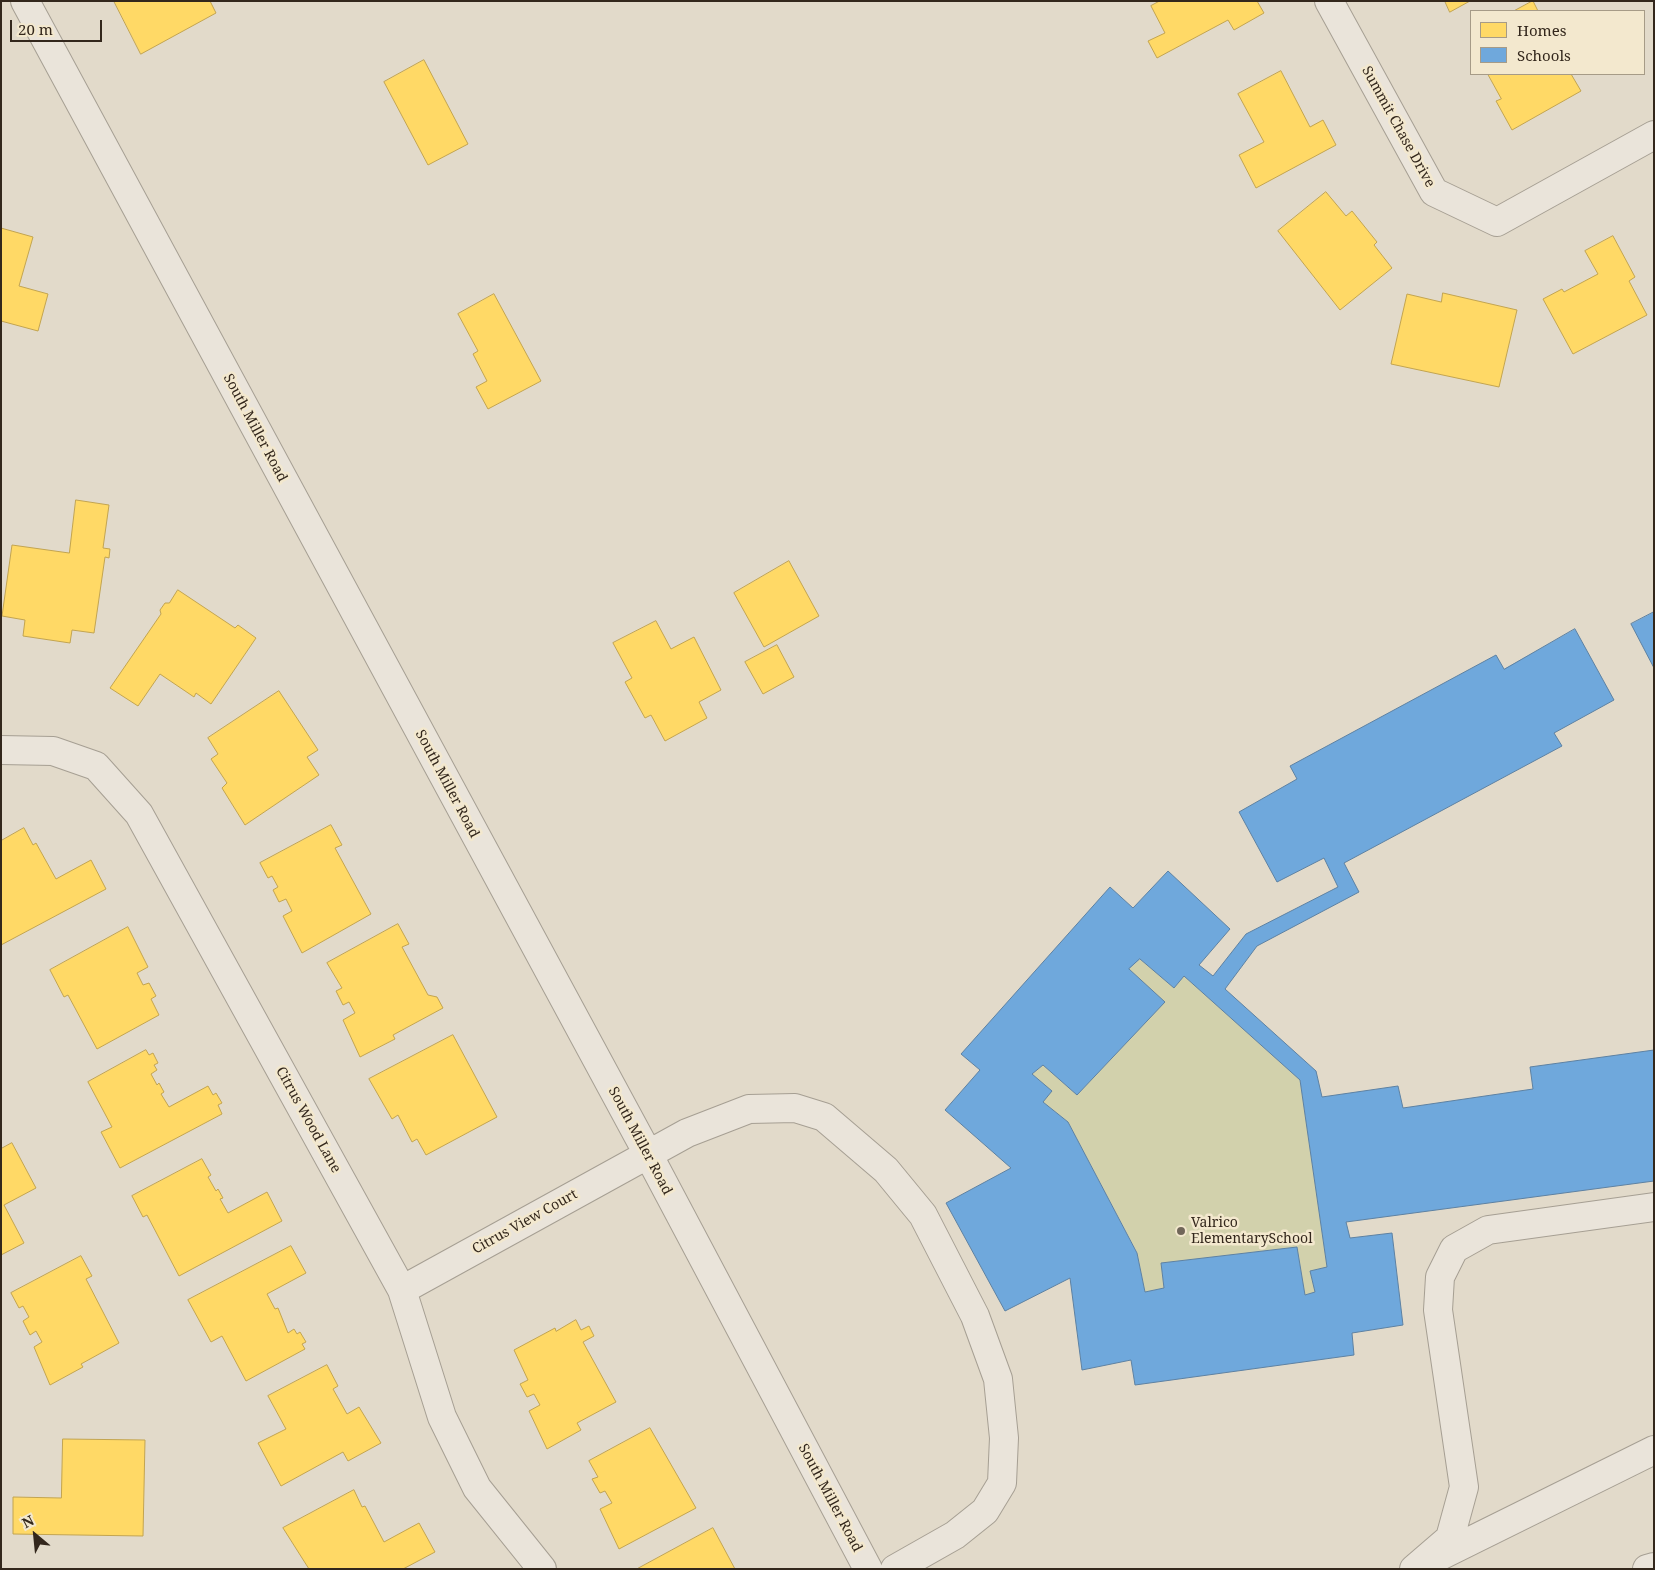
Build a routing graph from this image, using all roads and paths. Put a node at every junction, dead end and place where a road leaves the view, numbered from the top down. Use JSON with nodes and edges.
{"nodes":[{"id":1,"x":25,"y":1,"type":"edge"},
{"id":2,"x":1329,"y":1,"type":"edge"},
{"id":3,"x":1654,"y":136,"type":"edge"},
{"id":4,"x":1,"y":750,"type":"edge"},
{"id":5,"x":648,"y":1154,"type":"junction"},
{"id":6,"x":1654,"y":1207,"type":"edge"},
{"id":7,"x":402,"y":1290,"type":"junction"},
{"id":8,"x":1654,"y":1450,"type":"edge"},
{"id":9,"x":1654,"y":1567,"type":"edge"},
{"id":10,"x":542,"y":1569,"type":"edge"},
{"id":11,"x":868,"y":1569,"type":"edge"},
{"id":12,"x":895,"y":1569,"type":"edge"},
{"id":13,"x":1414,"y":1569,"type":"edge"},
{"id":14,"x":1647,"y":1569,"type":"edge"}],
"edges":[{"from":1,"to":5,"type":"street","name":"South Miller Road"},
{"from":2,"to":3,"type":"street","name":"Summit Chase Drive"},
{"from":4,"to":7,"type":"street","name":"Citrus Wood Lane"},
{"from":5,"to":7,"type":"street","name":"Citrus View Court"},
{"from":5,"to":11,"type":"street","name":"South Miller Road"},
{"from":5,"to":12,"type":"street","name":"Citrus View Court"},
{"from":6,"to":13,"type":"street"},
{"from":7,"to":10,"type":"street","name":"Citrus Wood Lane"},
{"from":8,"to":13,"type":"street"},
{"from":9,"to":14,"type":"street"}]}
